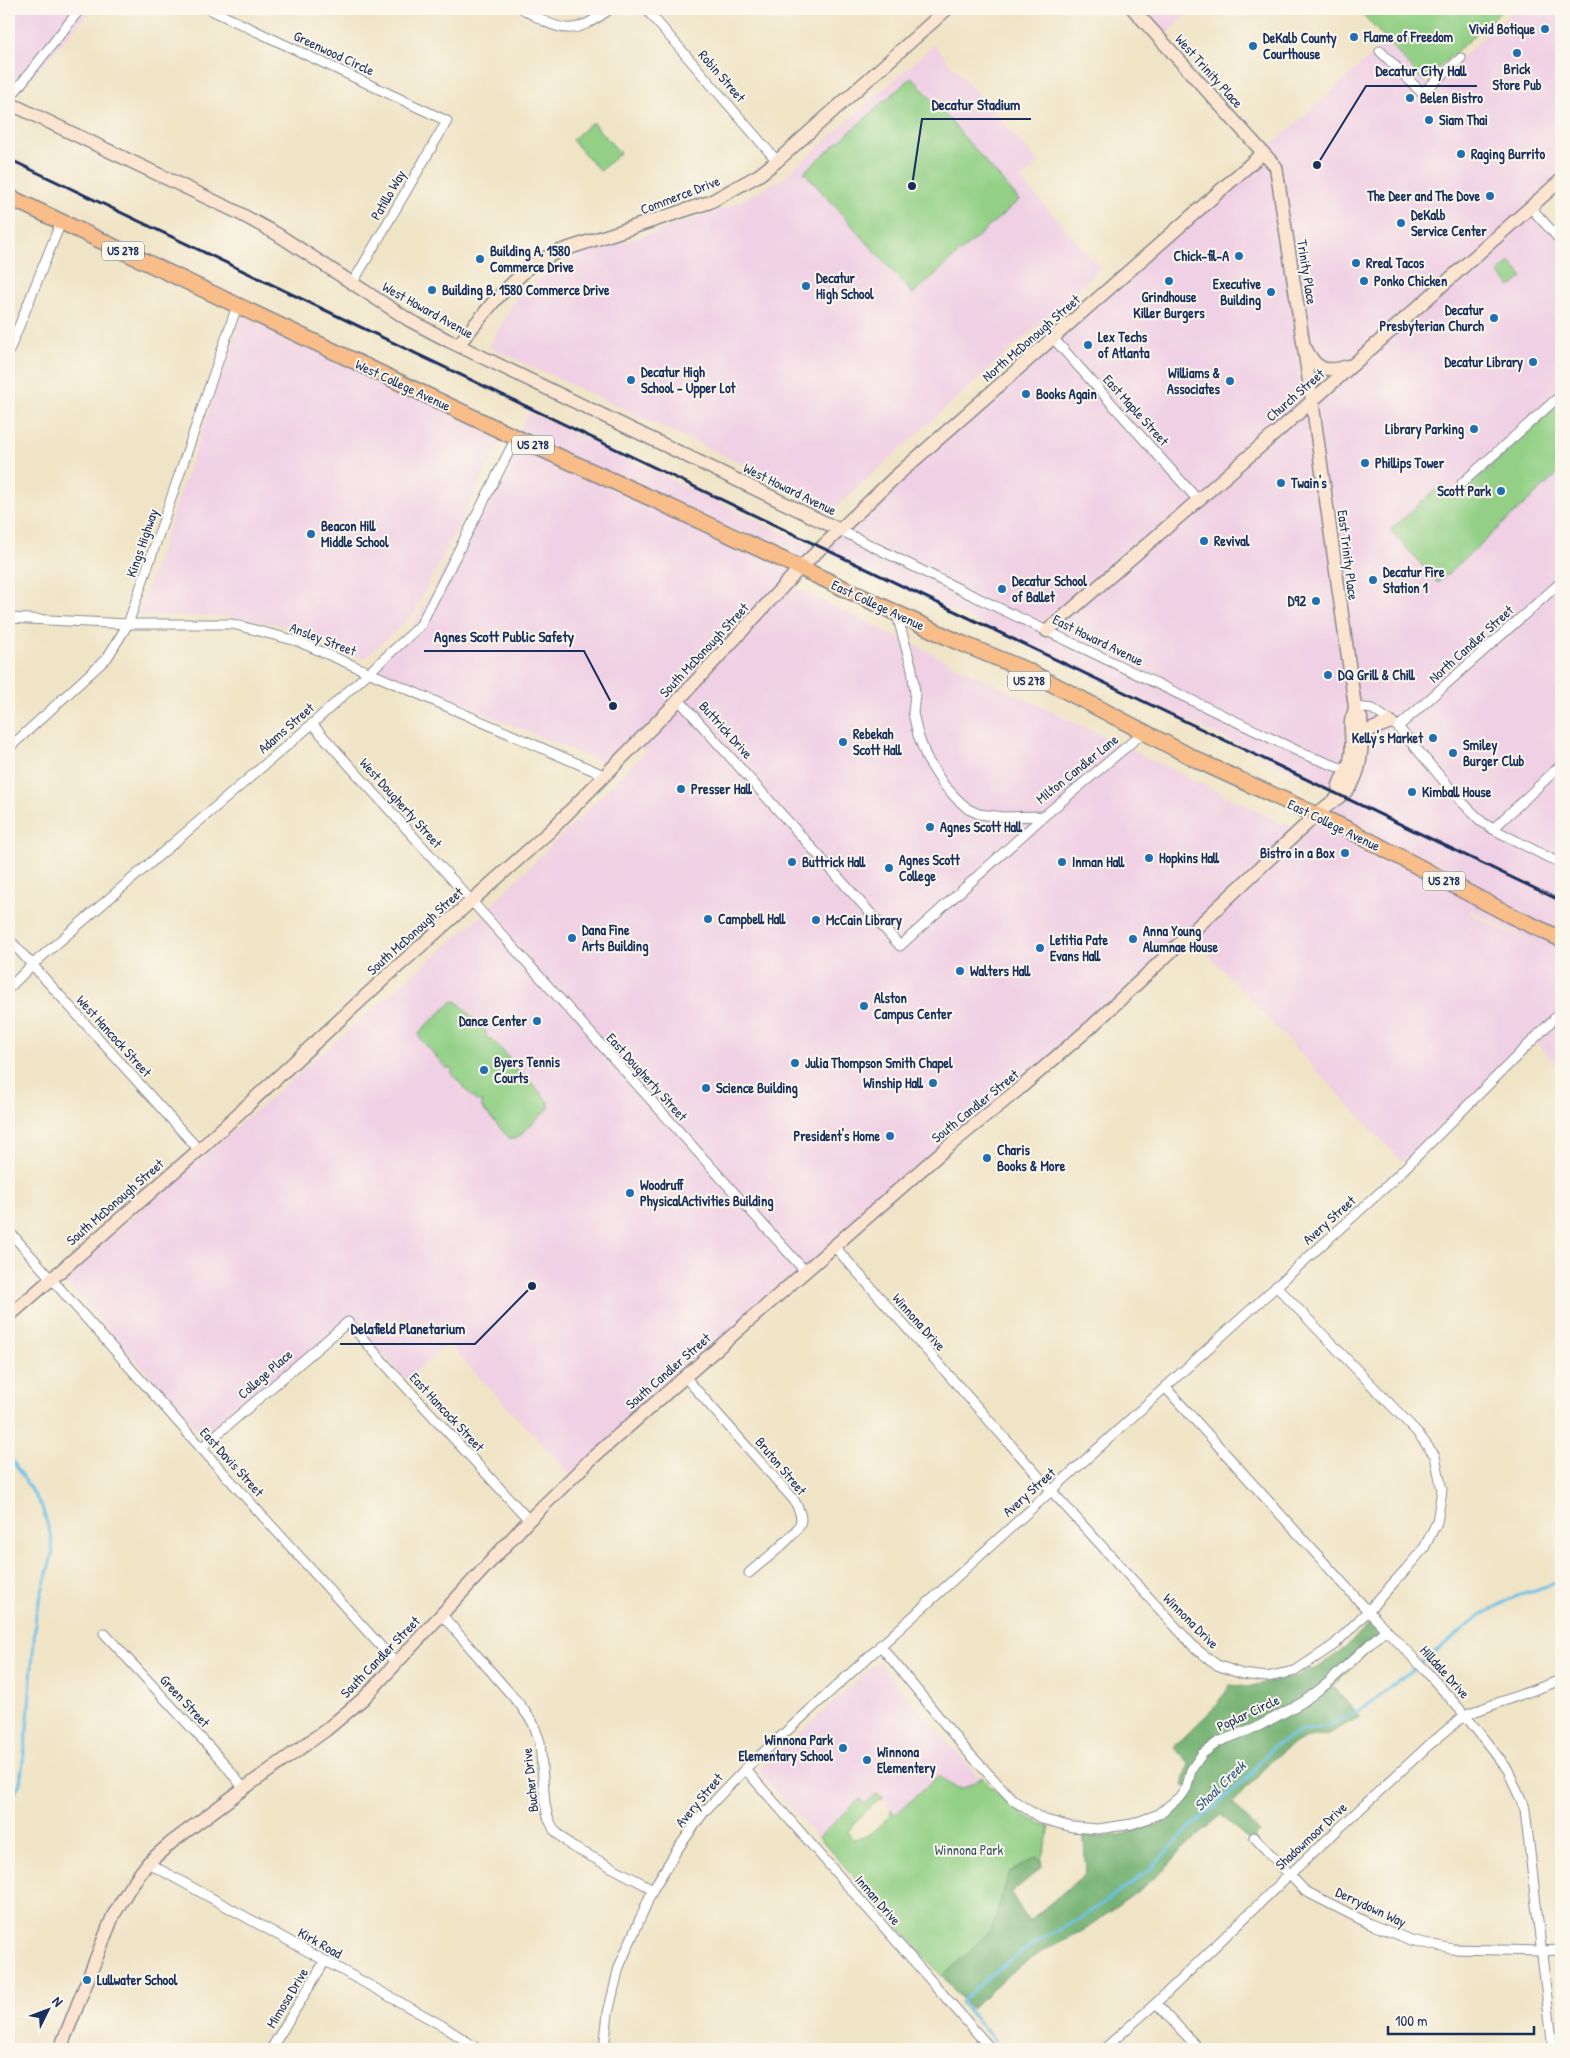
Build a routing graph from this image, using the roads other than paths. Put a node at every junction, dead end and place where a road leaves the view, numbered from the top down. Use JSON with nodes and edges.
{"nodes":[{"id":1,"x":80,"y":9,"type":"edge"},
{"id":2,"x":209,"y":9,"type":"edge"},
{"id":3,"x":523,"y":9,"type":"edge"},
{"id":4,"x":610,"y":9,"type":"edge"},
{"id":5,"x":646,"y":9,"type":"edge"},
{"id":6,"x":946,"y":9,"type":"edge"},
{"id":7,"x":1133,"y":9,"type":"edge"},
{"id":8,"x":1380,"y":51,"type":"dead end"},
{"id":9,"x":1460,"y":58,"type":"dead end"},
{"id":10,"x":9,"y":99,"type":"edge"},
{"id":11,"x":9,"y":103,"type":"edge"},
{"id":12,"x":447,"y":121,"type":"joint"},
{"id":13,"x":1263,"y":153,"type":"junction"},
{"id":14,"x":777,"y":161,"type":"junction"},
{"id":15,"x":1561,"y":180,"type":"edge"},
{"id":16,"x":9,"y":197,"type":"edge"},
{"id":17,"x":1530,"y":207,"type":"junction"},
{"id":18,"x":62,"y":222,"type":"junction"},
{"id":19,"x":1561,"y":241,"type":"edge"},
{"id":20,"x":352,"y":284,"type":"junction"},
{"id":21,"x":237,"y":306,"type":"junction"},
{"id":22,"x":1053,"y":338,"type":"junction"},
{"id":23,"x":1302,"y":340,"type":"junction"},
{"id":24,"x":458,"y":345,"type":"junction"},
{"id":25,"x":9,"y":351,"type":"edge"},
{"id":26,"x":1352,"y":364,"type":"junction"},
{"id":27,"x":1561,"y":395,"type":"edge"},
{"id":28,"x":1312,"y":400,"type":"junction"},
{"id":29,"x":516,"y":438,"type":"junction"},
{"id":30,"x":1462,"y":483,"type":"dead end"},
{"id":31,"x":1198,"y":500,"type":"junction"},
{"id":32,"x":840,"y":530,"type":"junction"},
{"id":33,"x":821,"y":547,"type":"joint"},
{"id":34,"x":800,"y":568,"type":"junction"},
{"id":35,"x":1561,"y":583,"type":"edge"},
{"id":36,"x":897,"y":615,"type":"junction"},
{"id":37,"x":9,"y":618,"type":"edge"},
{"id":38,"x":128,"y":624,"type":"junction"},
{"id":39,"x":1047,"y":631,"type":"junction"},
{"id":40,"x":369,"y":672,"type":"junction"},
{"id":41,"x":679,"y":700,"type":"junction"},
{"id":42,"x":1355,"y":710,"type":"junction"},
{"id":43,"x":312,"y":724,"type":"junction"},
{"id":44,"x":1394,"y":725,"type":"junction"},
{"id":45,"x":1144,"y":732,"type":"junction"},
{"id":46,"x":1362,"y":736,"type":"junction"},
{"id":47,"x":9,"y":748,"type":"edge"},
{"id":48,"x":1561,"y":765,"type":"edge"},
{"id":49,"x":1346,"y":770,"type":"junction"},
{"id":50,"x":606,"y":776,"type":"junction"},
{"id":51,"x":1339,"y":795,"type":"junction"},
{"id":52,"x":1316,"y":815,"type":"junction"},
{"id":53,"x":1044,"y":816,"type":"junction"},
{"id":54,"x":1493,"y":829,"type":"junction"},
{"id":55,"x":1561,"y":864,"type":"edge"},
{"id":56,"x":470,"y":901,"type":"junction"},
{"id":57,"x":9,"y":939,"type":"edge"},
{"id":58,"x":1561,"y":939,"type":"edge"},
{"id":59,"x":32,"y":964,"type":"junction"},
{"id":60,"x":9,"y":988,"type":"edge"},
{"id":61,"x":1561,"y":1012,"type":"edge"},
{"id":62,"x":199,"y":1150,"type":"junction"},
{"id":63,"x":9,"y":1231,"type":"edge"},
{"id":64,"x":834,"y":1246,"type":"junction"},
{"id":65,"x":805,"y":1271,"type":"junction"},
{"id":66,"x":51,"y":1278,"type":"junction"},
{"id":67,"x":1276,"y":1286,"type":"junction"},
{"id":68,"x":9,"y":1316,"type":"edge"},
{"id":69,"x":348,"y":1322,"type":"joint"},
{"id":70,"x":685,"y":1377,"type":"junction"},
{"id":71,"x":1165,"y":1387,"type":"junction"},
{"id":72,"x":201,"y":1448,"type":"junction"},
{"id":73,"x":1051,"y":1490,"type":"junction"},
{"id":74,"x":529,"y":1520,"type":"junction"},
{"id":75,"x":749,"y":1573,"type":"dead end"},
{"id":76,"x":1368,"y":1611,"type":"junction"},
{"id":77,"x":442,"y":1616,"type":"junction"},
{"id":78,"x":1386,"y":1629,"type":"junction"},
{"id":79,"x":104,"y":1633,"type":"dead end"},
{"id":80,"x":880,"y":1645,"type":"junction"},
{"id":81,"x":395,"y":1662,"type":"junction"},
{"id":82,"x":1561,"y":1680,"type":"edge"},
{"id":83,"x":1465,"y":1715,"type":"junction"},
{"id":84,"x":745,"y":1769,"type":"junction"},
{"id":85,"x":244,"y":1789,"type":"junction"},
{"id":86,"x":1254,"y":1837,"type":"dead end"},
{"id":87,"x":148,"y":1863,"type":"junction"},
{"id":88,"x":1290,"y":1874,"type":"junction"},
{"id":89,"x":653,"y":1889,"type":"junction"},
{"id":90,"x":1561,"y":1950,"type":"edge"},
{"id":91,"x":1541,"y":1951,"type":"junction"},
{"id":92,"x":325,"y":1961,"type":"junction"},
{"id":93,"x":1156,"y":2003,"type":"junction"},
{"id":94,"x":60,"y":2049,"type":"edge"},
{"id":95,"x":271,"y":2049,"type":"edge"},
{"id":96,"x":478,"y":2049,"type":"edge"},
{"id":97,"x":604,"y":2049,"type":"edge"},
{"id":98,"x":991,"y":2049,"type":"edge"},
{"id":99,"x":1104,"y":2049,"type":"edge"},
{"id":100,"x":1199,"y":2049,"type":"edge"},
{"id":101,"x":1553,"y":2049,"type":"edge"}],
"edges":[{"from":1,"to":10,"type":"street"},
{"from":2,"to":12,"type":"street","name":"Greenwood Circle"},
{"from":3,"to":4,"type":"street"},
{"from":5,"to":14,"type":"street","name":"Robin Street"},
{"from":6,"to":14,"type":"street","name":"Commerce Drive"},
{"from":7,"to":13,"type":"street","name":"West Trinity Place"},
{"from":8,"to":9,"type":"street"},
{"from":11,"to":20,"type":"street","name":"West Howard Avenue"},
{"from":12,"to":20,"type":"street","name":"Patillo Way"},
{"from":13,"to":22,"type":"street","name":"North McDonough Street"},
{"from":13,"to":23,"type":"street","name":"Trinity Place"},
{"from":14,"to":24,"type":"street","name":"Commerce Drive"},
{"from":15,"to":17,"type":"street","name":"Church Street"},
{"from":16,"to":18,"type":"main road","name":"West College Avenue","number":"US 278"},
{"from":17,"to":19,"type":"street"},
{"from":17,"to":26,"type":"street","name":"Church Street"},
{"from":18,"to":21,"type":"main road","name":"West College Avenue","number":"US 278"},
{"from":18,"to":25,"type":"street"},
{"from":20,"to":24,"type":"street","name":"West Howard Avenue"},
{"from":21,"to":29,"type":"main road","name":"West College Avenue","number":"US 278"},
{"from":21,"to":38,"type":"street","name":"Kings Highway"},
{"from":22,"to":31,"type":"street","name":"East Maple Street"},
{"from":22,"to":32,"type":"street","name":"North McDonough Street"},
{"from":23,"to":26,"type":"street"},
{"from":23,"to":28,"type":"street","name":"Trinity Place"},
{"from":24,"to":32,"type":"street","name":"West Howard Avenue"},
{"from":26,"to":28,"type":"street","name":"Church Street"},
{"from":27,"to":30,"type":"street"},
{"from":28,"to":31,"type":"street","name":"Church Street"},
{"from":28,"to":42,"type":"street","name":"East Trinity Place"},
{"from":29,"to":34,"type":"main road","name":"West College Avenue","number":"US 278"},
{"from":29,"to":40,"type":"street","name":"Adams Street"},
{"from":31,"to":39,"type":"street","name":"Church Street"},
{"from":32,"to":33,"type":"street","name":"North McDonough Street"},
{"from":32,"to":39,"type":"street","name":"East Howard Avenue"},
{"from":33,"to":34,"type":"street","name":"South McDonough Street"},
{"from":34,"to":36,"type":"main road","name":"East College Avenue","number":"US 278"},
{"from":34,"to":41,"type":"street","name":"South McDonough Street"},
{"from":35,"to":44,"type":"street","name":"North Candler Street"},
{"from":36,"to":45,"type":"main road","name":"East College Avenue","number":"US 278"},
{"from":36,"to":53,"type":"street","name":"Milton Candler Lane"},
{"from":37,"to":38,"type":"street","name":"Ansley Street"},
{"from":38,"to":40,"type":"street","name":"Ansley Street"},
{"from":38,"to":47,"type":"street","name":"Kings Highway"},
{"from":39,"to":49,"type":"street","name":"East Howard Avenue"},
{"from":40,"to":43,"type":"street","name":"Adams Street"},
{"from":40,"to":50,"type":"street","name":"Ansley Street"},
{"from":41,"to":50,"type":"street","name":"South McDonough Street"},
{"from":41,"to":53,"type":"street","name":"Buttrick Drive"},
{"from":42,"to":44,"type":"street"},
{"from":42,"to":46,"type":"street","name":"East Trinity Place"},
{"from":42,"to":49,"type":"street","name":"East Trinity Place"},
{"from":43,"to":56,"type":"street","name":"West Dougherty Street"},
{"from":43,"to":59,"type":"street","name":"Adams Street"},
{"from":44,"to":46,"type":"street"},
{"from":44,"to":54,"type":"street"},
{"from":45,"to":52,"type":"main road","name":"East College Avenue","number":"US 278"},
{"from":45,"to":53,"type":"street","name":"Milton Candler Lane"},
{"from":46,"to":51,"type":"street","name":"East Trinity Place"},
{"from":48,"to":54,"type":"street"},
{"from":49,"to":51,"type":"street"},
{"from":50,"to":56,"type":"street","name":"South McDonough Street"},
{"from":51,"to":52,"type":"street","name":"South Candler Street"},
{"from":52,"to":58,"type":"main road","name":"East College Avenue","number":"US 278"},
{"from":52,"to":64,"type":"street","name":"South Candler Street"},
{"from":54,"to":55,"type":"street"},
{"from":56,"to":62,"type":"street","name":"South McDonough Street"},
{"from":56,"to":65,"type":"street","name":"East Dougherty Street"},
{"from":57,"to":59,"type":"street","name":"West Hancock Street"},
{"from":59,"to":60,"type":"street","name":"Adams Street"},
{"from":59,"to":62,"type":"street","name":"West Hancock Street"},
{"from":61,"to":67,"type":"street","name":"Avery Street"},
{"from":62,"to":66,"type":"street","name":"South McDonough Street"},
{"from":63,"to":66,"type":"street","name":"East Davis Street"},
{"from":64,"to":65,"type":"street","name":"South Candler Street"},
{"from":64,"to":73,"type":"street","name":"Winnona Drive"},
{"from":65,"to":70,"type":"street","name":"South Candler Street"},
{"from":66,"to":68,"type":"street","name":"South McDonough Street"},
{"from":66,"to":72,"type":"street","name":"East Davis Street"},
{"from":67,"to":71,"type":"street","name":"Avery Street"},
{"from":67,"to":76,"type":"street","name":"Winnona Drive"},
{"from":69,"to":72,"type":"street","name":"College Place"},
{"from":69,"to":74,"type":"street","name":"East Hancock Street"},
{"from":70,"to":74,"type":"street","name":"South Candler Street"},
{"from":70,"to":75,"type":"street","name":"Bruton Street"},
{"from":71,"to":73,"type":"street","name":"Avery Street"},
{"from":71,"to":76,"type":"street","name":"Hilldale Drive"},
{"from":72,"to":81,"type":"street","name":"East Davis Street"},
{"from":73,"to":76,"type":"street","name":"Winnona Drive"},
{"from":73,"to":80,"type":"street","name":"Avery Street"},
{"from":74,"to":77,"type":"street","name":"South Candler Street"},
{"from":76,"to":78,"type":"street","name":"Hilldale Drive"},
{"from":77,"to":81,"type":"street","name":"South Candler Street"},
{"from":77,"to":89,"type":"street","name":"Bucher Drive"},
{"from":78,"to":80,"type":"street","name":"Poplar Circle"},
{"from":78,"to":83,"type":"street","name":"Hilldale Drive"},
{"from":79,"to":85,"type":"street","name":"Green Street"},
{"from":80,"to":84,"type":"street","name":"Avery Street"},
{"from":81,"to":85,"type":"street","name":"South Candler Street"},
{"from":82,"to":83,"type":"street","name":"Shadowmoor Drive"},
{"from":83,"to":88,"type":"street","name":"Shadowmoor Drive"},
{"from":83,"to":91,"type":"street","name":"Hilldale Drive"},
{"from":84,"to":89,"type":"street","name":"Avery Street"},
{"from":84,"to":98,"type":"street","name":"Inman Drive"},
{"from":85,"to":87,"type":"street","name":"South Candler Street"},
{"from":86,"to":88,"type":"street","name":"Derrydown Way"},
{"from":87,"to":92,"type":"street","name":"Kirk Road"},
{"from":87,"to":94,"type":"street","name":"South Candler Street"},
{"from":88,"to":91,"type":"street","name":"Derrydown Way"},
{"from":88,"to":93,"type":"street","name":"Shadowmoor Drive"},
{"from":89,"to":97,"type":"street","name":"Avery Street"},
{"from":90,"to":91,"type":"street","name":"Derrydown Way"},
{"from":91,"to":101,"type":"street","name":"Hilldale Drive"},
{"from":92,"to":95,"type":"street","name":"Mimosa Drive"},
{"from":92,"to":96,"type":"street","name":"Kirk Road"},
{"from":93,"to":99,"type":"street","name":"Shadowmoor Drive"},
{"from":93,"to":100,"type":"street"}]}
